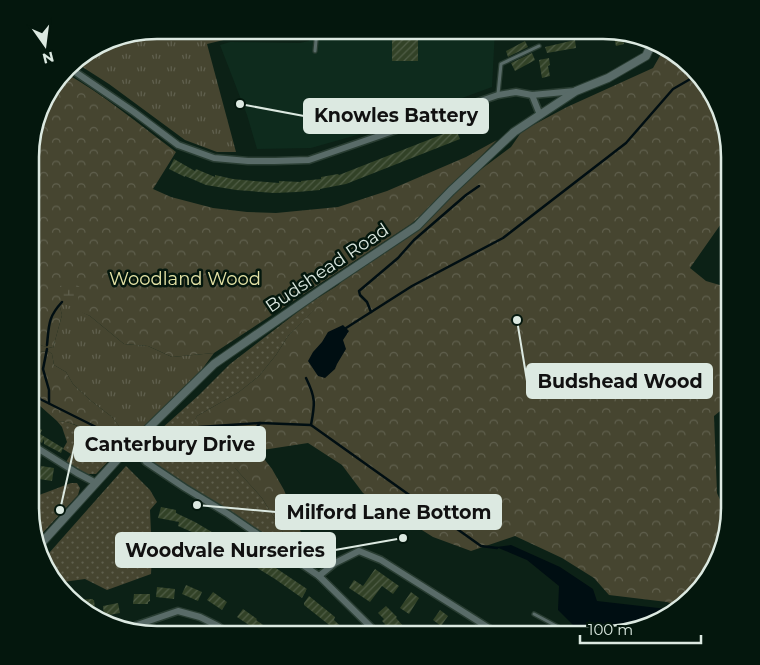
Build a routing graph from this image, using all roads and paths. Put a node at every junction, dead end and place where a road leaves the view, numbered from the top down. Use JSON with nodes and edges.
{"nodes":[{"id":1,"x":316,"y":39,"type":"edge"},
{"id":2,"x":539,"y":46,"type":"dead end"},
{"id":3,"x":650,"y":48,"type":"edge"},
{"id":4,"x":315,"y":51,"type":"dead end"},
{"id":5,"x":75,"y":72,"type":"edge"},
{"id":6,"x":576,"y":91,"type":"junction"},
{"id":7,"x":498,"y":95,"type":"junction"},
{"id":8,"x":532,"y":95,"type":"junction"},
{"id":9,"x":540,"y":115,"type":"junction"},
{"id":10,"x":133,"y":444,"type":"junction"},
{"id":11,"x":40,"y":450,"type":"joint"},
{"id":12,"x":39,"y":455,"type":"edge"},
{"id":13,"x":96,"y":483,"type":"junction"},
{"id":14,"x":44,"y":541,"type":"edge"},
{"id":15,"x":319,"y":576,"type":"junction"},
{"id":16,"x":534,"y":614,"type":"dead end"},
{"id":17,"x":138,"y":625,"type":"edge"},
{"id":18,"x":218,"y":626,"type":"edge"},
{"id":19,"x":370,"y":626,"type":"edge"},
{"id":20,"x":486,"y":626,"type":"edge"},
{"id":21,"x":556,"y":626,"type":"edge"}],
"edges":[{"from":1,"to":4,"type":"lane"},
{"from":2,"to":7,"type":"lane"},
{"from":3,"to":6,"type":"street","name":"Budshead Road"},
{"from":5,"to":7,"type":"street"},
{"from":6,"to":8,"type":"street"},
{"from":6,"to":9,"type":"street","name":"Budshead Road"},
{"from":7,"to":8,"type":"street"},
{"from":8,"to":9,"type":"street"},
{"from":9,"to":10,"type":"street","name":"Budshead Road"},
{"from":10,"to":13,"type":"street","name":"Budshead Road"},
{"from":10,"to":15,"type":"street"},
{"from":11,"to":12,"type":"lane"},
{"from":11,"to":13,"type":"street"},
{"from":13,"to":14,"type":"street","name":"Budshead Road"},
{"from":15,"to":19,"type":"street"},
{"from":15,"to":20,"type":"street"},
{"from":16,"to":21,"type":"lane"},
{"from":17,"to":18,"type":"street"}]}
